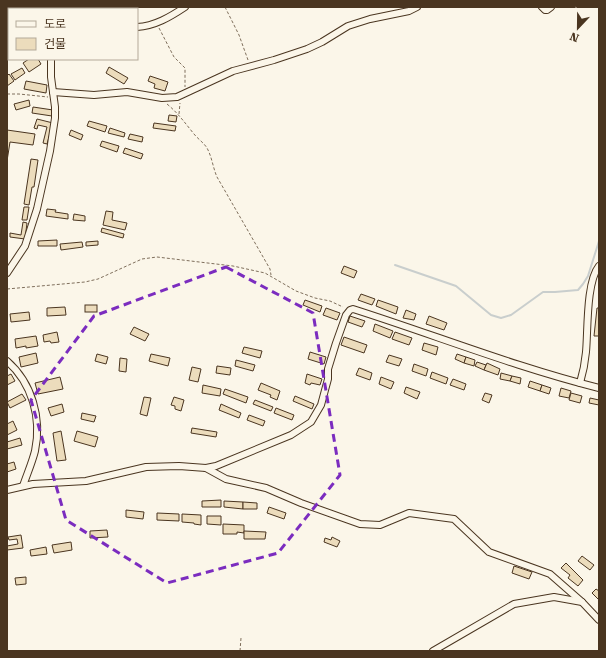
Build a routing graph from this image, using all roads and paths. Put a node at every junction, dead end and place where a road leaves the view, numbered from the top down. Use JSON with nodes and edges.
{"nodes":[{"id":1,"x":185,"y":7,"type":"edge"},
{"id":2,"x":225,"y":7,"type":"edge"},
{"id":3,"x":417,"y":7,"type":"edge"},
{"id":4,"x":542,"y":7,"type":"edge"},
{"id":5,"x":551,"y":7,"type":"edge"},
{"id":6,"x":156,"y":23,"type":"junction"},
{"id":7,"x":138,"y":27,"type":"edge"},
{"id":8,"x":51,"y":60,"type":"edge"},
{"id":9,"x":250,"y":66,"type":"junction"},
{"id":10,"x":184,"y":93,"type":"junction"},
{"id":11,"x":7,"y":94,"type":"edge"},
{"id":12,"x":54,"y":95,"type":"junction"},
{"id":13,"x":162,"y":98,"type":"junction"},
{"id":14,"x":180,"y":115,"type":"junction"},
{"id":15,"x":599,"y":266,"type":"edge"},
{"id":16,"x":7,"y":273,"type":"edge"},
{"id":17,"x":270,"y":275,"type":"junction"},
{"id":18,"x":7,"y":289,"type":"edge"},
{"id":19,"x":348,"y":312,"type":"junction"},
{"id":20,"x":7,"y":361,"type":"edge"},
{"id":21,"x":580,"y":383,"type":"junction"},
{"id":22,"x":599,"y":388,"type":"edge"},
{"id":23,"x":206,"y":468,"type":"junction"},
{"id":24,"x":23,"y":486,"type":"junction"},
{"id":25,"x":7,"y":490,"type":"edge"},
{"id":26,"x":582,"y":602,"type":"junction"},
{"id":27,"x":599,"y":620,"type":"edge"},
{"id":28,"x":241,"y":638,"type":"dead end"},
{"id":29,"x":240,"y":651,"type":"edge"},
{"id":30,"x":433,"y":651,"type":"edge"}],
"edges":[{"from":1,"to":6,"type":"street"},
{"from":2,"to":9,"type":"path"},
{"from":3,"to":9,"type":"street"},
{"from":4,"to":5,"type":"street"},
{"from":6,"to":7,"type":"street"},
{"from":6,"to":10,"type":"path"},
{"from":8,"to":12,"type":"street"},
{"from":9,"to":10,"type":"street"},
{"from":10,"to":13,"type":"street"},
{"from":10,"to":14,"type":"path"},
{"from":11,"to":12,"type":"path"},
{"from":12,"to":13,"type":"street"},
{"from":12,"to":16,"type":"street"},
{"from":13,"to":14,"type":"path"},
{"from":14,"to":17,"type":"path"},
{"from":15,"to":21,"type":"street"},
{"from":17,"to":18,"type":"path"},
{"from":17,"to":19,"type":"path"},
{"from":19,"to":21,"type":"street"},
{"from":19,"to":23,"type":"street"},
{"from":20,"to":24,"type":"street"},
{"from":21,"to":22,"type":"street"},
{"from":23,"to":24,"type":"street"},
{"from":23,"to":26,"type":"street"},
{"from":24,"to":25,"type":"street"},
{"from":26,"to":27,"type":"street"},
{"from":26,"to":30,"type":"street"},
{"from":28,"to":29,"type":"path"}]}
